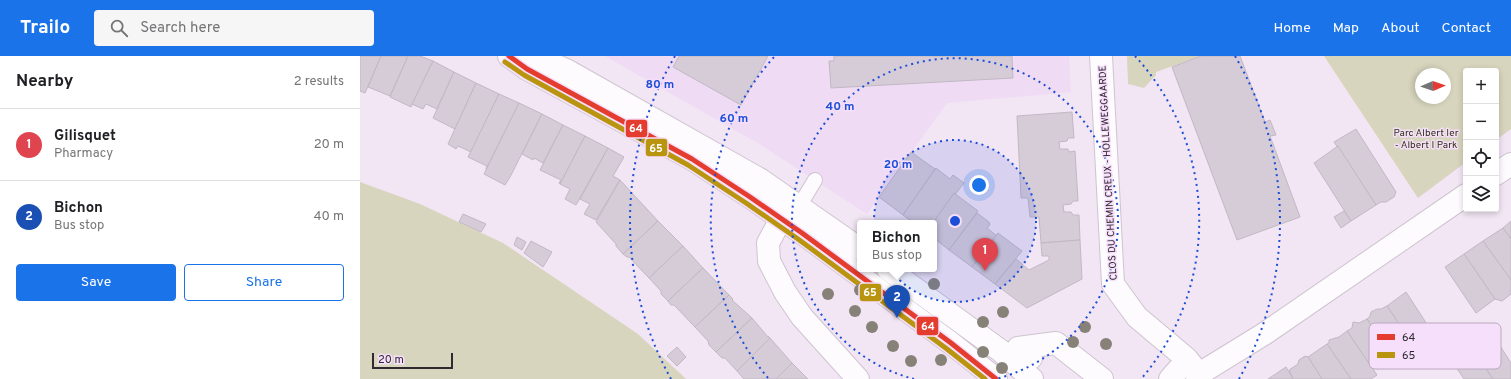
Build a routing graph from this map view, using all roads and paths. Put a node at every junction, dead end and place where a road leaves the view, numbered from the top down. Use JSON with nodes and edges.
{"nodes":[{"id":1,"x":509,"y":56,"type":"edge"},
{"id":2,"x":535,"y":56,"type":"edge"},
{"id":3,"x":1101,"y":56,"type":"edge"},
{"id":4,"x":1511,"y":164,"type":"edge"},
{"id":5,"x":1499,"y":172,"type":"edge"},
{"id":6,"x":815,"y":180,"type":"dead end"},
{"id":7,"x":1463,"y":197,"type":"edge"},
{"id":8,"x":790,"y":213,"type":"junction"},
{"id":9,"x":857,"y":247,"type":"edge"},
{"id":10,"x":857,"y":267,"type":"edge"},
{"id":11,"x":863,"y":272,"type":"edge"},
{"id":12,"x":892,"y":272,"type":"edge"},
{"id":13,"x":1031,"y":369,"type":"edge"},
{"id":14,"x":1186,"y":376,"type":"edge"},
{"id":15,"x":858,"y":379,"type":"edge"},
{"id":16,"x":996,"y":379,"type":"edge"},
{"id":17,"x":1102,"y":379,"type":"edge"}],
"edges":[{"from":1,"to":8,"type":"street"},
{"from":2,"to":8,"type":"street"},
{"from":3,"to":14,"type":"street","name":"CLOS DU CHEMIN CREUX - HOLLEWEGGAARDE"},
{"from":4,"to":5,"type":"street"},
{"from":6,"to":8,"type":"lane"},
{"from":7,"to":14,"type":"street"},
{"from":8,"to":9,"type":"street"},
{"from":8,"to":10,"type":"street"},
{"from":8,"to":15,"type":"street"},
{"from":11,"to":16,"type":"street"},
{"from":12,"to":13,"type":"street"},
{"from":13,"to":17,"type":"street"}]}
